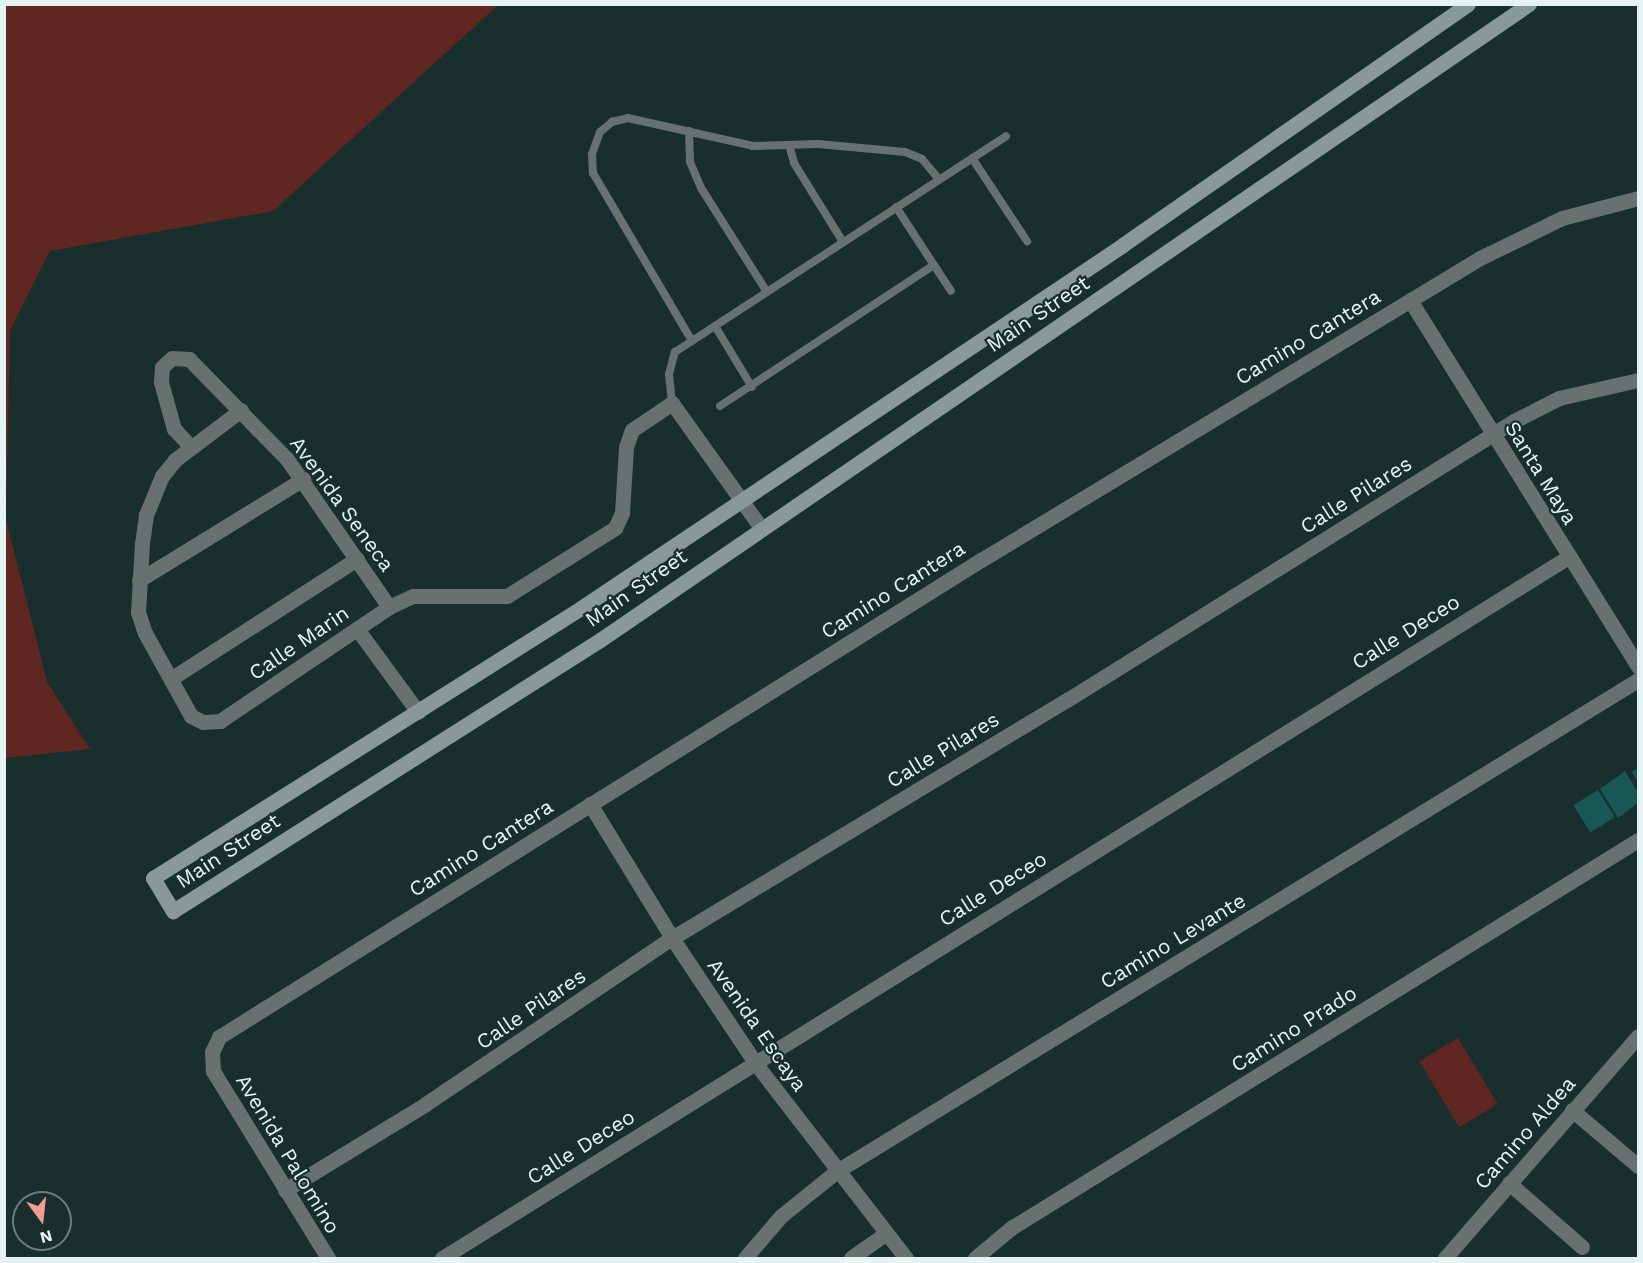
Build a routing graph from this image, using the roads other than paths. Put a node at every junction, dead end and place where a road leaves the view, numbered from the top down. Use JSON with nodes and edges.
{"nodes":[{"id":1,"x":1468,"y":4,"type":"edge"},
{"id":2,"x":1529,"y":4,"type":"edge"},
{"id":3,"x":689,"y":131,"type":"junction"},
{"id":4,"x":1006,"y":136,"type":"dead end"},
{"id":5,"x":789,"y":145,"type":"junction"},
{"id":6,"x":972,"y":158,"type":"junction"},
{"id":7,"x":939,"y":179,"type":"junction"},
{"id":8,"x":1638,"y":198,"type":"edge"},
{"id":9,"x":896,"y":207,"type":"junction"},
{"id":10,"x":1027,"y":241,"type":"dead end"},
{"id":11,"x":843,"y":242,"type":"junction"},
{"id":12,"x":934,"y":265,"type":"junction"},
{"id":13,"x":951,"y":291,"type":"dead end"},
{"id":14,"x":767,"y":292,"type":"junction"},
{"id":15,"x":1410,"y":300,"type":"junction"},
{"id":16,"x":715,"y":326,"type":"junction"},
{"id":17,"x":692,"y":341,"type":"junction"},
{"id":18,"x":1638,"y":380,"type":"edge"},
{"id":19,"x":752,"y":387,"type":"junction"},
{"id":20,"x":672,"y":403,"type":"junction"},
{"id":21,"x":720,"y":406,"type":"dead end"},
{"id":22,"x":241,"y":410,"type":"junction"},
{"id":23,"x":1493,"y":435,"type":"junction"},
{"id":24,"x":191,"y":447,"type":"junction"},
{"id":25,"x":303,"y":478,"type":"junction"},
{"id":26,"x":742,"y":498,"type":"junction"},
{"id":27,"x":761,"y":528,"type":"junction"},
{"id":28,"x":1568,"y":557,"type":"junction"},
{"id":29,"x":357,"y":559,"type":"junction"},
{"id":30,"x":139,"y":580,"type":"junction"},
{"id":31,"x":389,"y":607,"type":"junction"},
{"id":32,"x":357,"y":629,"type":"junction"},
{"id":33,"x":1638,"y":667,"type":"edge"},
{"id":34,"x":172,"y":678,"type":"junction"},
{"id":35,"x":1638,"y":680,"type":"edge"},
{"id":36,"x":418,"y":712,"type":"junction"},
{"id":37,"x":590,"y":804,"type":"junction"},
{"id":38,"x":1638,"y":840,"type":"edge"},
{"id":39,"x":672,"y":938,"type":"junction"},
{"id":40,"x":1638,"y":1036,"type":"edge"},
{"id":41,"x":756,"y":1064,"type":"junction"},
{"id":42,"x":213,"y":1071,"type":"joint"},
{"id":43,"x":1572,"y":1110,"type":"junction"},
{"id":44,"x":1638,"y":1166,"type":"edge"},
{"id":45,"x":837,"y":1171,"type":"junction"},
{"id":46,"x":1509,"y":1183,"type":"junction"},
{"id":47,"x":285,"y":1190,"type":"junction"},
{"id":48,"x":885,"y":1234,"type":"junction"},
{"id":49,"x":1582,"y":1247,"type":"dead end"},
{"id":50,"x":328,"y":1258,"type":"edge"},
{"id":51,"x":442,"y":1258,"type":"edge"},
{"id":52,"x":745,"y":1258,"type":"edge"},
{"id":53,"x":850,"y":1258,"type":"edge"},
{"id":54,"x":906,"y":1258,"type":"edge"},
{"id":55,"x":975,"y":1258,"type":"edge"},
{"id":56,"x":1445,"y":1258,"type":"edge"}],
"edges":[{"from":1,"to":26,"type":"main road","name":"Main Street"},
{"from":2,"to":27,"type":"main road","name":"Main Street"},
{"from":3,"to":5,"type":"lane"},
{"from":3,"to":14,"type":"lane"},
{"from":3,"to":17,"type":"lane"},
{"from":4,"to":6,"type":"lane"},
{"from":5,"to":7,"type":"lane"},
{"from":5,"to":11,"type":"lane"},
{"from":6,"to":7,"type":"lane"},
{"from":6,"to":10,"type":"lane"},
{"from":7,"to":9,"type":"lane"},
{"from":8,"to":15,"type":"street","name":"Camino Cantera"},
{"from":9,"to":11,"type":"lane"},
{"from":9,"to":12,"type":"lane"},
{"from":11,"to":14,"type":"lane"},
{"from":12,"to":13,"type":"lane"},
{"from":12,"to":19,"type":"lane"},
{"from":14,"to":16,"type":"lane"},
{"from":15,"to":23,"type":"street","name":"Santa Maya"},
{"from":15,"to":37,"type":"street","name":"Camino Cantera"},
{"from":16,"to":17,"type":"lane"},
{"from":16,"to":19,"type":"lane"},
{"from":17,"to":20,"type":"lane"},
{"from":18,"to":23,"type":"street","name":"Calle Pilares"},
{"from":19,"to":21,"type":"lane"},
{"from":20,"to":26,"type":"street"},
{"from":20,"to":31,"type":"street","name":"Calle Marin"},
{"from":22,"to":24,"type":"street"},
{"from":22,"to":24,"type":"street","name":"Avenida Seneca"},
{"from":22,"to":25,"type":"street","name":"Avenida Seneca"},
{"from":23,"to":28,"type":"street","name":"Santa Maya"},
{"from":23,"to":39,"type":"street","name":"Calle Pilares"},
{"from":24,"to":30,"type":"street"},
{"from":25,"to":29,"type":"street","name":"Avenida Seneca"},
{"from":25,"to":30,"type":"street"},
{"from":26,"to":27,"type":"street"},
{"from":26,"to":36,"type":"main road","name":"Main Street"},
{"from":27,"to":36,"type":"main road","name":"Main Street"},
{"from":28,"to":33,"type":"street","name":"Santa Maya"},
{"from":28,"to":41,"type":"street","name":"Calle Deceo"},
{"from":29,"to":31,"type":"street","name":"Avenida Seneca"},
{"from":29,"to":34,"type":"street"},
{"from":30,"to":34,"type":"street"},
{"from":31,"to":32,"type":"street","name":"Calle Marin"},
{"from":32,"to":34,"type":"street","name":"Calle Marin"},
{"from":32,"to":36,"type":"street"},
{"from":35,"to":45,"type":"street","name":"Camino Levante"},
{"from":37,"to":39,"type":"street","name":"Avenida Escaya"},
{"from":37,"to":42,"type":"street","name":"Camino Cantera"},
{"from":38,"to":55,"type":"street","name":"Camino Prado"},
{"from":39,"to":41,"type":"street","name":"Avenida Escaya"},
{"from":39,"to":47,"type":"street","name":"Calle Pilares"},
{"from":40,"to":43,"type":"street","name":"Camino Aldea"},
{"from":41,"to":45,"type":"street","name":"Avenida Escaya"},
{"from":41,"to":51,"type":"street","name":"Calle Deceo"},
{"from":42,"to":47,"type":"street","name":"Avenida Palomino"},
{"from":43,"to":44,"type":"street"},
{"from":43,"to":46,"type":"street","name":"Camino Aldea"},
{"from":45,"to":48,"type":"street","name":"Avenida Escaya"},
{"from":45,"to":52,"type":"street","name":"Camino Levante"},
{"from":46,"to":49,"type":"street"},
{"from":46,"to":56,"type":"street","name":"Camino Aldea"},
{"from":47,"to":50,"type":"street","name":"Avenida Palomino"},
{"from":48,"to":53,"type":"street"},
{"from":48,"to":54,"type":"street","name":"Avenida Escaya"}]}
